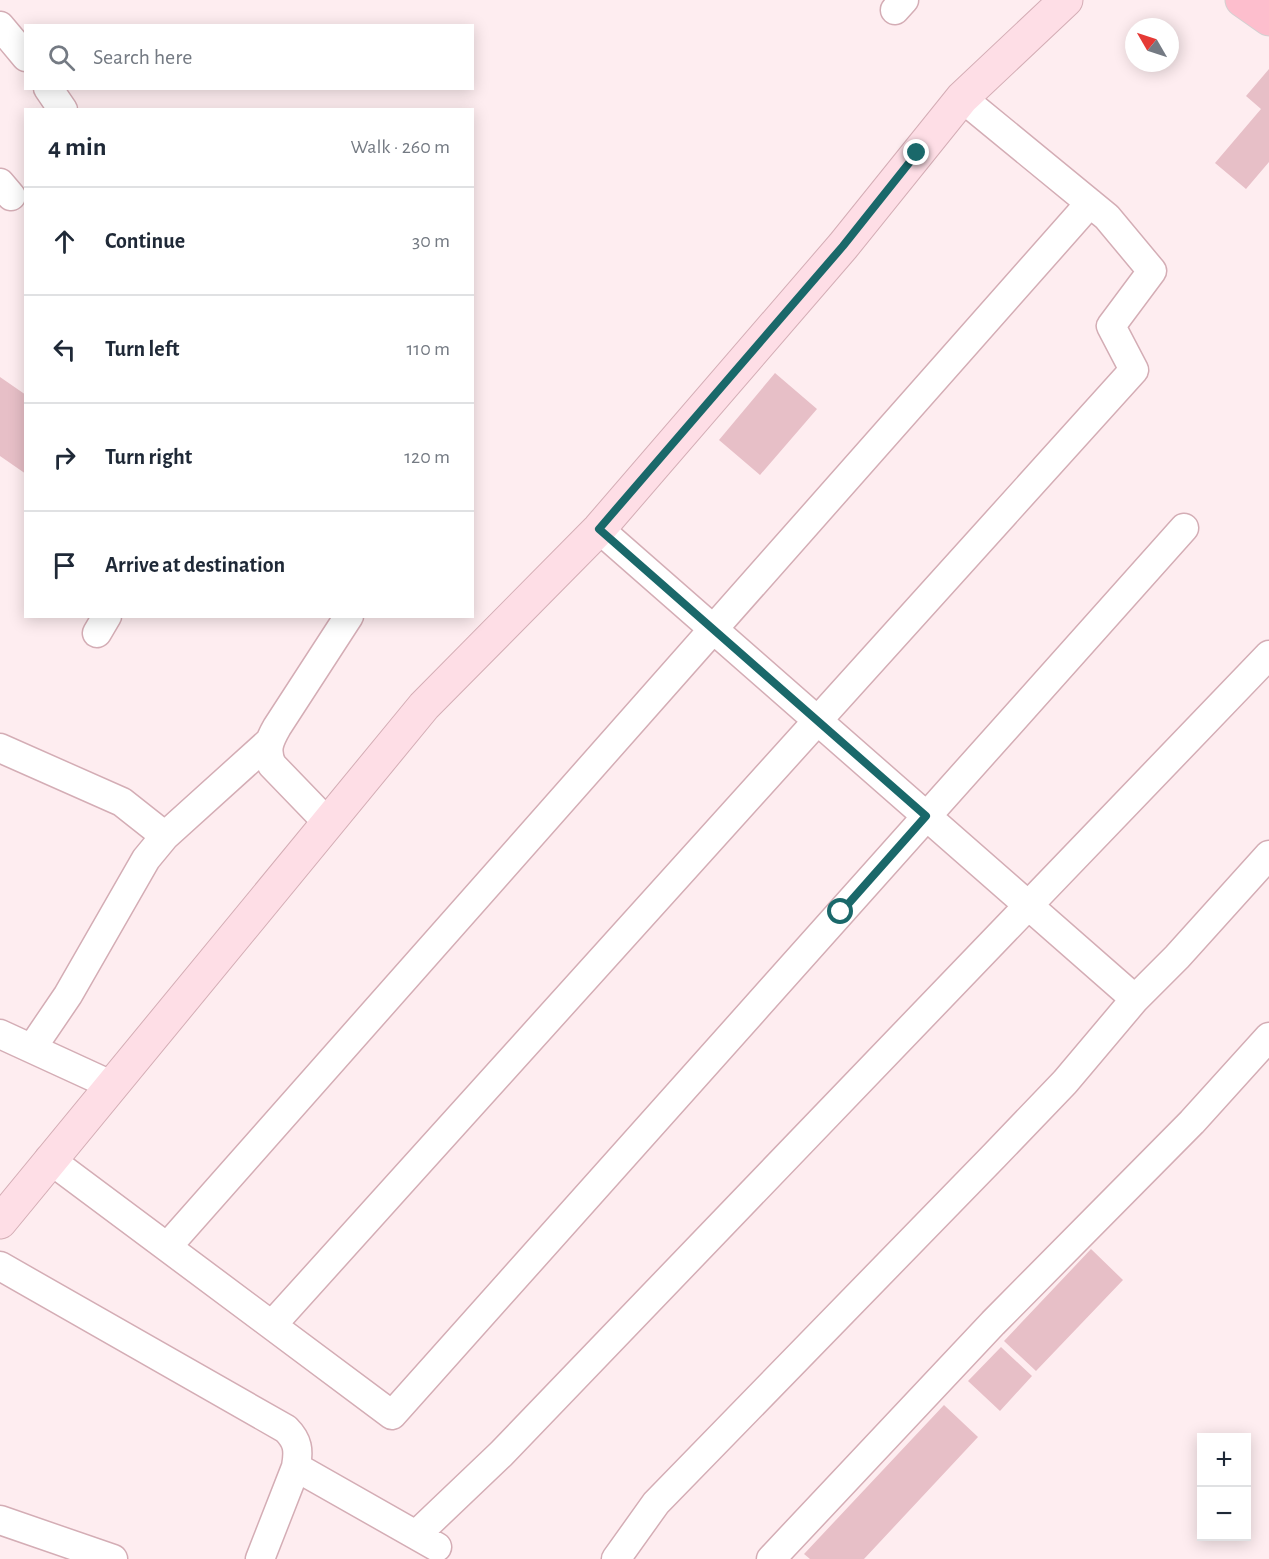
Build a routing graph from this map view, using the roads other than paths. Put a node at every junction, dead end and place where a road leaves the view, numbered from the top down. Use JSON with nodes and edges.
{"nodes":[{"id":1,"x":1066,"y":0,"type":"edge"},
{"id":2,"x":1242,"y":0,"type":"edge"},
{"id":3,"x":1269,"y":19,"type":"edge"},
{"id":4,"x":49,"y":90,"type":"edge"},
{"id":5,"x":962,"y":98,"type":"junction"},
{"id":6,"x":62,"y":108,"type":"edge"},
{"id":7,"x":1090,"y":203,"type":"junction"},
{"id":8,"x":1184,"y":528,"type":"dead end"},
{"id":9,"x":599,"y":529,"type":"junction"},
{"id":10,"x":348,"y":618,"type":"edge"},
{"id":11,"x":713,"y":629,"type":"junction"},
{"id":12,"x":1269,"y":655,"type":"edge"},
{"id":13,"x":817,"y":721,"type":"junction"},
{"id":14,"x":269,"y":742,"type":"junction"},
{"id":15,"x":0,"y":748,"type":"edge"},
{"id":16,"x":926,"y":816,"type":"junction"},
{"id":17,"x":328,"y":823,"type":"junction"},
{"id":18,"x":165,"y":836,"type":"junction"},
{"id":19,"x":1269,"y":855,"type":"edge"},
{"id":20,"x":1029,"y":906,"type":"junction"},
{"id":21,"x":1135,"y":999,"type":"junction"},
{"id":22,"x":0,"y":1034,"type":"edge"},
{"id":23,"x":1269,"y":1037,"type":"edge"},
{"id":24,"x":32,"y":1048,"type":"junction"},
{"id":25,"x":111,"y":1085,"type":"junction"},
{"id":26,"x":49,"y":1160,"type":"junction"},
{"id":27,"x":0,"y":1222,"type":"edge"},
{"id":28,"x":167,"y":1247,"type":"junction"},
{"id":29,"x":0,"y":1266,"type":"edge"},
{"id":30,"x":272,"y":1325,"type":"junction"},
{"id":31,"x":296,"y":1467,"type":"junction"},
{"id":32,"x":0,"y":1520,"type":"edge"},
{"id":33,"x":113,"y":1559,"type":"edge"},
{"id":34,"x":260,"y":1559,"type":"edge"},
{"id":35,"x":616,"y":1559,"type":"edge"},
{"id":36,"x":771,"y":1559,"type":"edge"}],
"edges":[{"from":1,"to":5,"type":"street"},
{"from":2,"to":3,"type":"main road"},
{"from":4,"to":6,"type":"street"},
{"from":5,"to":7,"type":"street"},
{"from":5,"to":9,"type":"street"},
{"from":7,"to":11,"type":"street"},
{"from":7,"to":13,"type":"street"},
{"from":8,"to":16,"type":"street"},
{"from":9,"to":11,"type":"street"},
{"from":9,"to":17,"type":"street"},
{"from":10,"to":14,"type":"street"},
{"from":11,"to":13,"type":"street"},
{"from":11,"to":28,"type":"street"},
{"from":12,"to":20,"type":"street"},
{"from":13,"to":16,"type":"street"},
{"from":13,"to":30,"type":"street"},
{"from":14,"to":17,"type":"street"},
{"from":14,"to":18,"type":"street"},
{"from":15,"to":18,"type":"street"},
{"from":16,"to":20,"type":"street"},
{"from":16,"to":30,"type":"street"},
{"from":17,"to":25,"type":"street"},
{"from":18,"to":24,"type":"street"},
{"from":19,"to":21,"type":"street"},
{"from":20,"to":21,"type":"street"},
{"from":20,"to":31,"type":"street"},
{"from":21,"to":35,"type":"street"},
{"from":22,"to":24,"type":"street"},
{"from":23,"to":36,"type":"street"},
{"from":24,"to":25,"type":"street"},
{"from":25,"to":26,"type":"street"},
{"from":26,"to":27,"type":"street"},
{"from":26,"to":28,"type":"street"},
{"from":28,"to":30,"type":"street"},
{"from":29,"to":31,"type":"street"},
{"from":31,"to":34,"type":"street"},
{"from":32,"to":33,"type":"street"}]}
